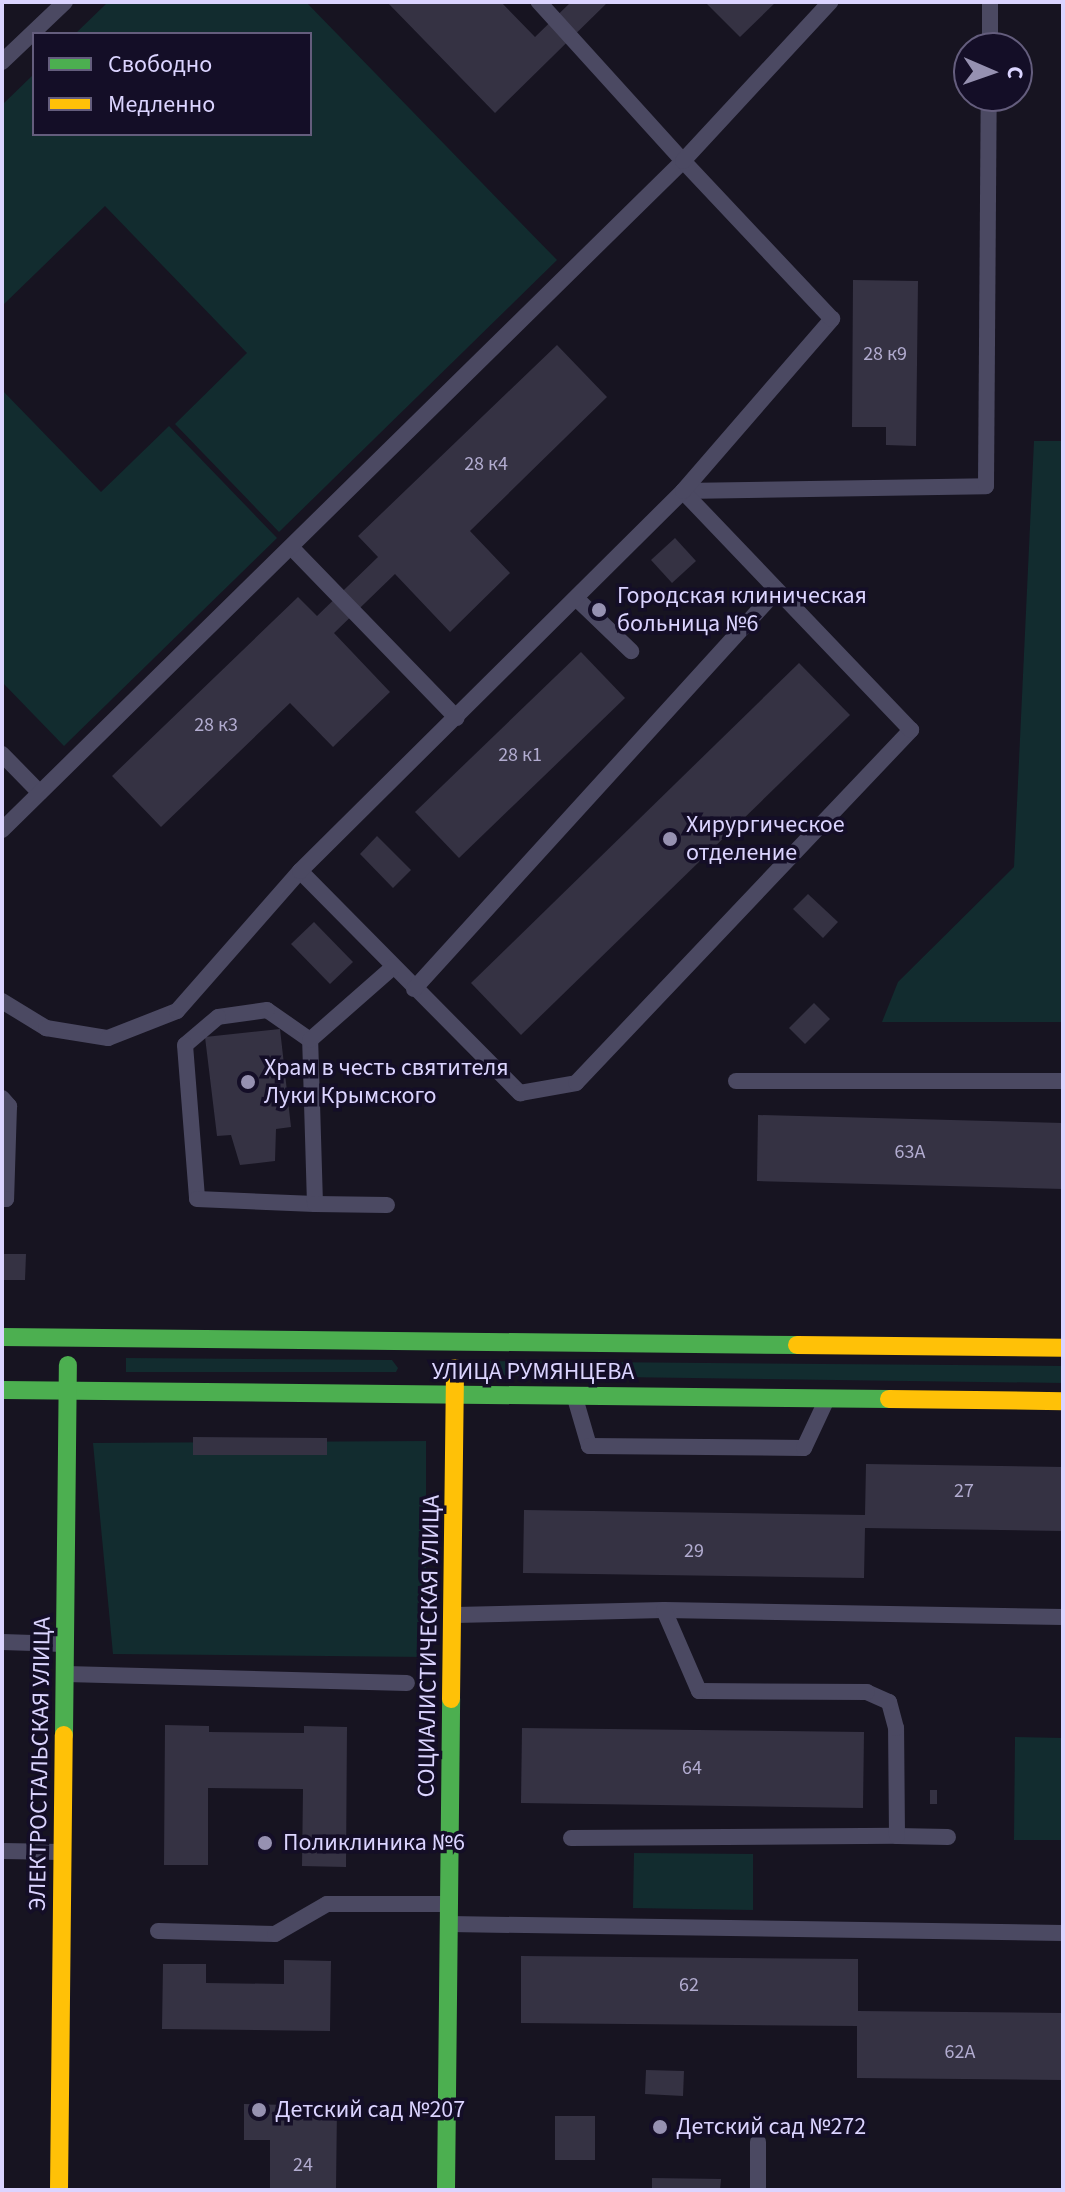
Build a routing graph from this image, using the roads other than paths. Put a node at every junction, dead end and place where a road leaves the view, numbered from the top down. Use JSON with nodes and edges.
{"nodes":[{"id":1,"x":65,"y":2,"type":"edge"},
{"id":2,"x":539,"y":2,"type":"edge"},
{"id":3,"x":830,"y":2,"type":"edge"},
{"id":4,"x":990,"y":2,"type":"edge"},
{"id":5,"x":34,"y":32,"type":"edge"},
{"id":6,"x":990,"y":32,"type":"edge"},
{"id":7,"x":32,"y":33,"type":"edge"},
{"id":8,"x":2,"y":62,"type":"edge"},
{"id":9,"x":989,"y":112,"type":"edge"},
{"id":10,"x":683,"y":161,"type":"junction"},
{"id":11,"x":683,"y":491,"type":"junction"},
{"id":12,"x":291,"y":547,"type":"junction"},
{"id":13,"x":777,"y":590,"type":"junction"},
{"id":14,"x":578,"y":600,"type":"junction"},
{"id":15,"x":631,"y":651,"type":"dead end"},
{"id":16,"x":457,"y":718,"type":"junction"},
{"id":17,"x":2,"y":754,"type":"edge"},
{"id":18,"x":40,"y":793,"type":"junction"},
{"id":19,"x":2,"y":830,"type":"edge"},
{"id":20,"x":300,"y":871,"type":"junction"},
{"id":21,"x":393,"y":967,"type":"junction"},
{"id":22,"x":414,"y":989,"type":"junction"},
{"id":23,"x":2,"y":1001,"type":"edge"},
{"id":24,"x":310,"y":1040,"type":"junction"},
{"id":25,"x":736,"y":1081,"type":"dead end"},
{"id":26,"x":1063,"y":1081,"type":"edge"},
{"id":27,"x":2,"y":1098,"type":"edge"},
{"id":28,"x":2,"y":1199,"type":"edge"},
{"id":29,"x":315,"y":1204,"type":"junction"},
{"id":30,"x":387,"y":1205,"type":"dead end"},
{"id":31,"x":2,"y":1337,"type":"edge"},
{"id":32,"x":69,"y":1338,"type":"junction"},
{"id":33,"x":456,"y":1343,"type":"junction"},
{"id":34,"x":1063,"y":1348,"type":"edge"},
{"id":35,"x":2,"y":1390,"type":"edge"},
{"id":36,"x":68,"y":1392,"type":"junction"},
{"id":37,"x":455,"y":1396,"type":"junction"},
{"id":38,"x":574,"y":1397,"type":"junction"},
{"id":39,"x":827,"y":1399,"type":"junction"},
{"id":40,"x":1063,"y":1401,"type":"edge"},
{"id":41,"x":664,"y":1610,"type":"junction"},
{"id":42,"x":453,"y":1615,"type":"junction"},
{"id":43,"x":1063,"y":1617,"type":"edge"},
{"id":44,"x":2,"y":1642,"type":"edge"},
{"id":45,"x":65,"y":1644,"type":"junction"},
{"id":46,"x":65,"y":1674,"type":"junction"},
{"id":47,"x":407,"y":1683,"type":"dead end"},
{"id":48,"x":897,"y":1836,"type":"junction"},
{"id":49,"x":948,"y":1837,"type":"dead end"},
{"id":50,"x":571,"y":1838,"type":"dead end"},
{"id":51,"x":2,"y":1851,"type":"edge"},
{"id":52,"x":62,"y":1852,"type":"junction"},
{"id":53,"x":449,"y":1904,"type":"junction"},
{"id":54,"x":449,"y":1924,"type":"junction"},
{"id":55,"x":158,"y":1931,"type":"dead end"},
{"id":56,"x":1063,"y":1933,"type":"edge"},
{"id":57,"x":758,"y":2142,"type":"dead end"},
{"id":58,"x":59,"y":2190,"type":"edge"},
{"id":59,"x":446,"y":2190,"type":"edge"},
{"id":60,"x":758,"y":2190,"type":"edge"}],
"edges":[{"from":1,"to":5,"type":"lane"},
{"from":2,"to":10,"type":"lane"},
{"from":3,"to":10,"type":"lane"},
{"from":4,"to":6,"type":"lane"},
{"from":7,"to":8,"type":"lane"},
{"from":9,"to":11,"type":"lane"},
{"from":10,"to":11,"type":"lane"},
{"from":10,"to":12,"type":"lane"},
{"from":11,"to":13,"type":"lane"},
{"from":11,"to":14,"type":"lane"},
{"from":12,"to":16,"type":"lane"},
{"from":12,"to":18,"type":"lane"},
{"from":13,"to":22,"type":"lane"},
{"from":13,"to":22,"type":"lane"},
{"from":14,"to":15,"type":"lane"},
{"from":14,"to":16,"type":"lane"},
{"from":16,"to":20,"type":"lane"},
{"from":17,"to":18,"type":"lane"},
{"from":18,"to":19,"type":"lane"},
{"from":20,"to":21,"type":"lane"},
{"from":20,"to":23,"type":"lane"},
{"from":21,"to":22,"type":"lane"},
{"from":21,"to":24,"type":"lane"},
{"from":24,"to":29,"type":"lane"},
{"from":24,"to":29,"type":"lane"},
{"from":25,"to":26,"type":"lane"},
{"from":27,"to":28,"type":"lane"},
{"from":29,"to":30,"type":"lane"},
{"from":31,"to":32,"type":"main road","name":"УЛИЦА РУМЯНЦЕВА"},
{"from":32,"to":33,"type":"main road","name":"УЛИЦА РУМЯНЦЕВА"},
{"from":32,"to":36,"type":"main road","name":"ЭЛЕКТРОСТАЛЬСКАЯ УЛИЦА"},
{"from":33,"to":34,"type":"main road","name":"УЛИЦА РУМЯНЦЕВА"},
{"from":33,"to":37,"type":"main road","name":"СОЦИАЛИСТИЧЕСКАЯ УЛИЦА"},
{"from":35,"to":36,"type":"main road","name":"УЛИЦА РУМЯНЦЕВА"},
{"from":36,"to":37,"type":"main road","name":"УЛИЦА РУМЯНЦЕВА"},
{"from":36,"to":45,"type":"main road","name":"ЭЛЕКТРОСТАЛЬСКАЯ УЛИЦА"},
{"from":37,"to":38,"type":"main road","name":"УЛИЦА РУМЯНЦЕВА"},
{"from":37,"to":42,"type":"main road","name":"СОЦИАЛИСТИЧЕСКАЯ УЛИЦА"},
{"from":38,"to":39,"type":"main road","name":"УЛИЦА РУМЯНЦЕВА"},
{"from":38,"to":39,"type":"lane"},
{"from":39,"to":40,"type":"main road","name":"УЛИЦА РУМЯНЦЕВА"},
{"from":41,"to":42,"type":"lane"},
{"from":41,"to":43,"type":"lane"},
{"from":41,"to":48,"type":"lane"},
{"from":42,"to":53,"type":"main road","name":"СОЦИАЛИСТИЧЕСКАЯ УЛИЦА"},
{"from":44,"to":45,"type":"lane"},
{"from":45,"to":46,"type":"main road","name":"ЭЛЕКТРОСТАЛЬСКАЯ УЛИЦА"},
{"from":46,"to":47,"type":"lane"},
{"from":46,"to":52,"type":"main road","name":"ЭЛЕКТРОСТАЛЬСКАЯ УЛИЦА"},
{"from":48,"to":49,"type":"lane"},
{"from":48,"to":50,"type":"lane"},
{"from":51,"to":52,"type":"lane"},
{"from":52,"to":58,"type":"main road","name":"ЭЛЕКТРОСТАЛЬСКАЯ УЛИЦА"},
{"from":53,"to":54,"type":"main road","name":"СОЦИАЛИСТИЧЕСКАЯ УЛИЦА"},
{"from":53,"to":55,"type":"lane"},
{"from":54,"to":56,"type":"lane"},
{"from":54,"to":59,"type":"main road","name":"СОЦИАЛИСТИЧЕСКАЯ УЛИЦА"},
{"from":57,"to":60,"type":"lane"}]}
